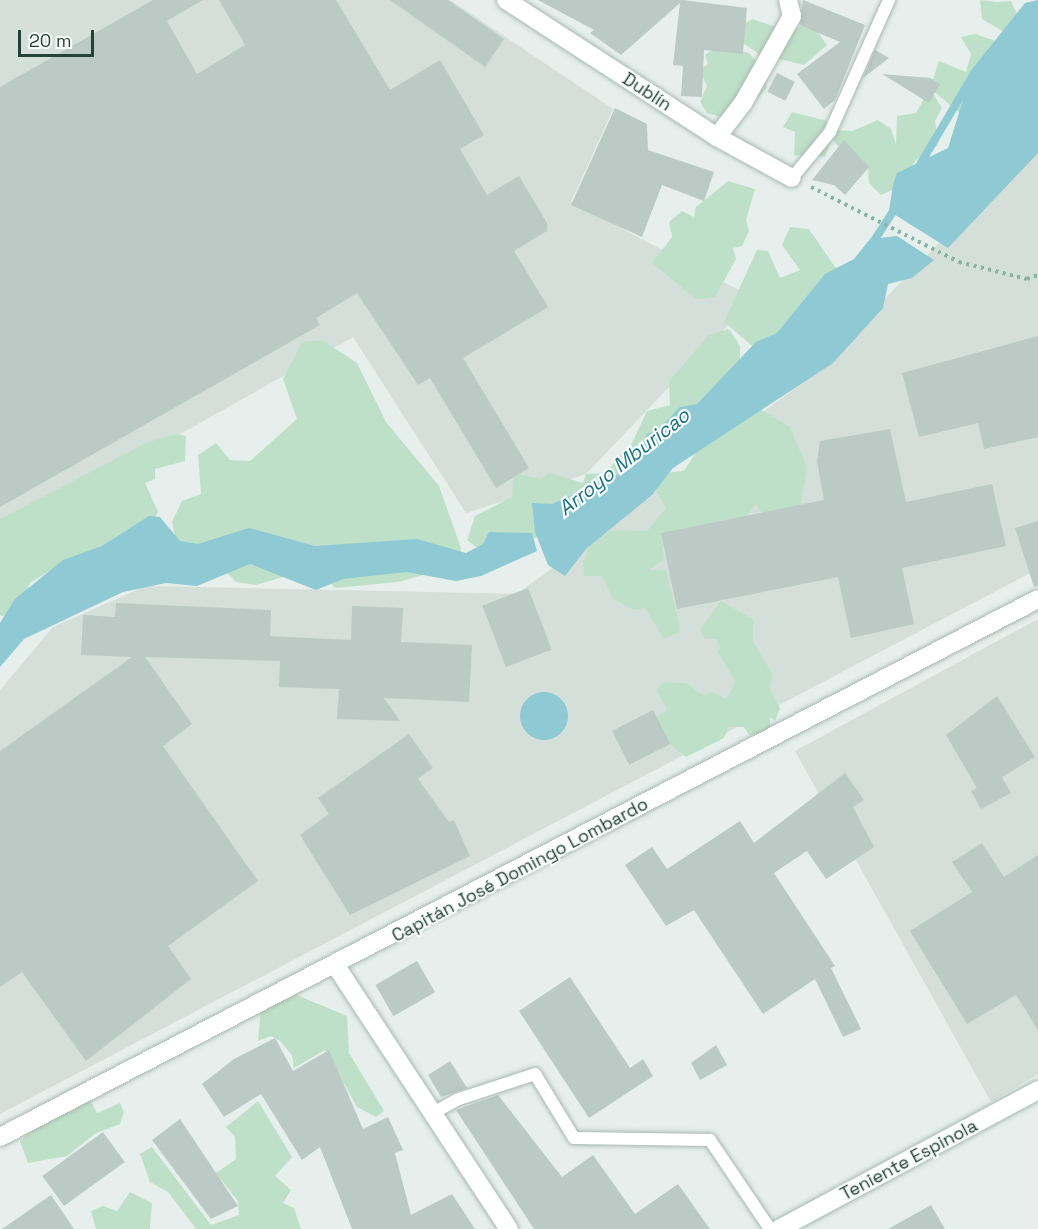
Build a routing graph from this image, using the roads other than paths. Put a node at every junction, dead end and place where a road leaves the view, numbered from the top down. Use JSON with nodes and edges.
{"nodes":[{"id":1,"x":506,"y":0,"type":"edge"},
{"id":2,"x":788,"y":0,"type":"edge"},
{"id":3,"x":890,"y":0,"type":"edge"},
{"id":4,"x":717,"y":137,"type":"junction"},
{"id":5,"x":792,"y":178,"type":"joint"},
{"id":6,"x":1038,"y":599,"type":"edge"},
{"id":7,"x":336,"y":966,"type":"junction"},
{"id":8,"x":1038,"y":1090,"type":"edge"},
{"id":9,"x":433,"y":1113,"type":"junction"},
{"id":10,"x":0,"y":1137,"type":"edge"},
{"id":11,"x":509,"y":1229,"type":"edge"},
{"id":12,"x":770,"y":1229,"type":"edge"},
{"id":13,"x":779,"y":1229,"type":"edge"}],
"edges":[{"from":1,"to":4,"type":"street","name":"Dublín"},
{"from":2,"to":4,"type":"street"},
{"from":3,"to":5,"type":"lane"},
{"from":4,"to":5,"type":"street","name":"Dublín"},
{"from":6,"to":7,"type":"street","name":"Capitán José Domingo Lombardo"},
{"from":7,"to":9,"type":"street"},
{"from":7,"to":10,"type":"street","name":"Capitán José Domingo Lombardo"},
{"from":8,"to":13,"type":"street","name":"Teniente Espinola"},
{"from":9,"to":11,"type":"street"},
{"from":9,"to":12,"type":"lane"}]}
